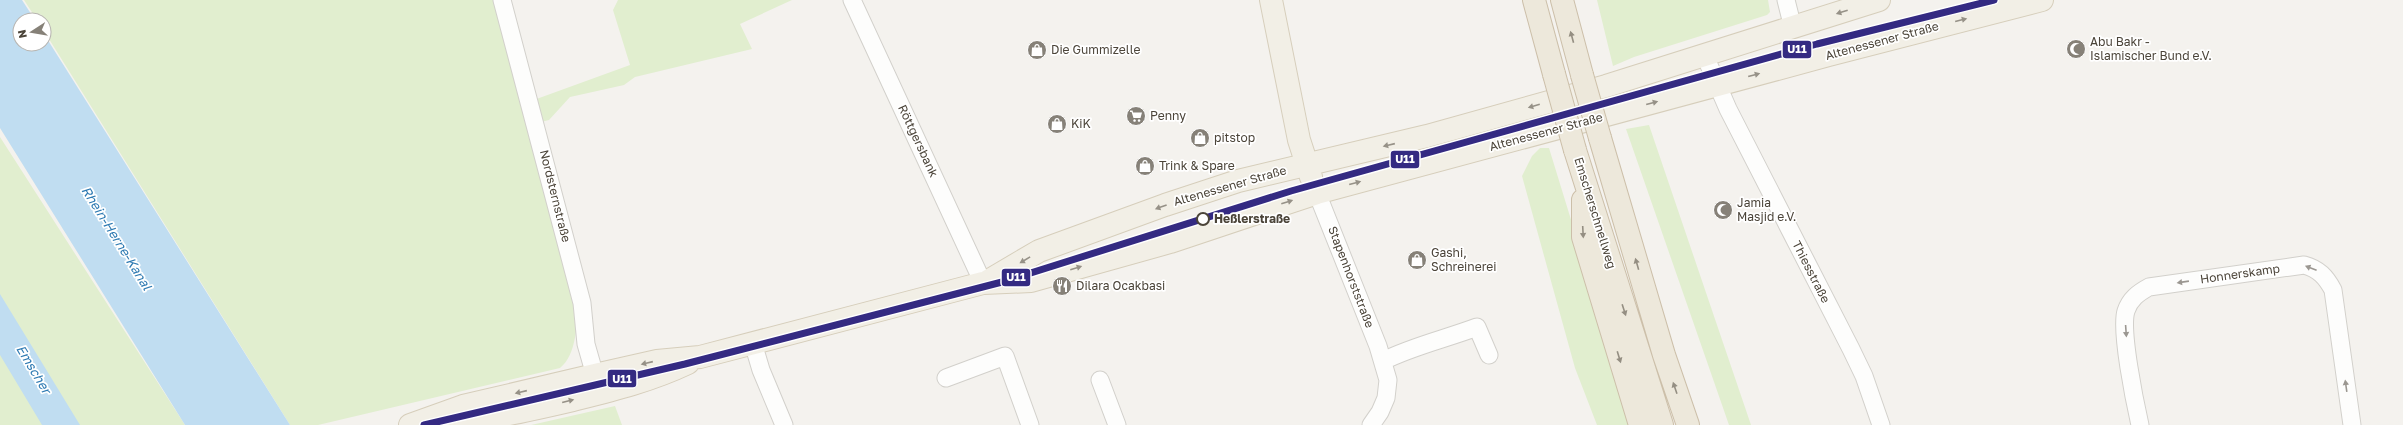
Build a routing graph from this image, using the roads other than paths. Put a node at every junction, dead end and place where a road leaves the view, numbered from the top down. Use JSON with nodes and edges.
{"nodes":[{"id":1,"x":502,"y":0,"type":"edge"},
{"id":2,"x":852,"y":0,"type":"edge"},
{"id":3,"x":1271,"y":0,"type":"edge"},
{"id":4,"x":1534,"y":0,"type":"edge"},
{"id":5,"x":1562,"y":0,"type":"edge"},
{"id":6,"x":1786,"y":0,"type":"edge"},
{"id":7,"x":1879,"y":0,"type":"edge"},
{"id":8,"x":2042,"y":0,"type":"edge"},
{"id":9,"x":1793,"y":28,"type":"junction"},
{"id":10,"x":1705,"y":56,"type":"junction"},
{"id":11,"x":1716,"y":85,"type":"junction"},
{"id":12,"x":1306,"y":164,"type":"junction"},
{"id":13,"x":1583,"y":179,"type":"junction"},
{"id":14,"x":1317,"y":193,"type":"junction"},
{"id":15,"x":983,"y":283,"type":"junction"},
{"id":16,"x":753,"y":344,"type":"junction"},
{"id":17,"x":1489,"y":355,"type":"dead end"},
{"id":18,"x":1383,"y":361,"type":"junction"},
{"id":19,"x":946,"y":378,"type":"dead end"},
{"id":20,"x":1100,"y":380,"type":"dead end"},
{"id":21,"x":598,"y":384,"type":"junction"},
{"id":22,"x":412,"y":424,"type":"edge"},
{"id":23,"x":784,"y":425,"type":"edge"},
{"id":24,"x":1030,"y":425,"type":"edge"},
{"id":25,"x":1117,"y":425,"type":"edge"},
{"id":26,"x":1371,"y":425,"type":"edge"},
{"id":27,"x":1640,"y":425,"type":"edge"},
{"id":28,"x":1662,"y":425,"type":"edge"},
{"id":29,"x":1688,"y":425,"type":"edge"},
{"id":30,"x":1881,"y":425,"type":"edge"},
{"id":31,"x":2140,"y":425,"type":"edge"},
{"id":32,"x":2352,"y":425,"type":"edge"}],
"edges":[{"from":1,"to":21,"type":"street","name":"Nordsternstraße"},
{"from":2,"to":15,"type":"street","name":"Röttgersbank"},
{"from":3,"to":12,"type":"main road"},
{"from":4,"to":13,"type":"highway","name":"Emscherschnellweg","bridge":true},
{"from":29,"to":5,"type":"highway","one_way":true,"bridge":true},
{"from":6,"to":9,"type":"street"},
{"from":7,"to":9,"type":"main road","name":"Altenessener Straße","one_way":true},
{"from":11,"to":8,"type":"main road","name":"Altenessener Straße","one_way":true},
{"from":9,"to":10,"type":"main road","name":"Altenessener Straße"},
{"from":10,"to":11,"type":"street","name":"Thiesstraße"},
{"from":10,"to":12,"type":"main road","name":"Altenessener Straße","one_way":true},
{"from":14,"to":11,"type":"main road","name":"Altenessener Straße","one_way":true},
{"from":11,"to":30,"type":"street","name":"Thiesstraße"},
{"from":12,"to":14,"type":"main road"},
{"from":12,"to":15,"type":"main road","name":"Altenessener Straße","one_way":true},
{"from":13,"to":27,"type":"highway","one_way":true},
{"from":13,"to":28,"type":"highway","name":"Emscherschnellweg","one_way":true},
{"from":15,"to":14,"type":"main road","name":"Altenessener Straße","one_way":true},
{"from":14,"to":18,"type":"street","name":"Stapenhorststraße"},
{"from":15,"to":16,"type":"main road","name":"Altenessener Straße"},
{"from":16,"to":21,"type":"main road","name":"Altenessener Straße"},
{"from":16,"to":23,"type":"street"},
{"from":17,"to":18,"type":"street"},
{"from":18,"to":26,"type":"street","name":"Stapenhorststraße"},
{"from":19,"to":24,"type":"street"},
{"from":20,"to":25,"type":"street"},
{"from":21,"to":22,"type":"main road","name":"Altenessener Straße"},
{"from":32,"to":31,"type":"street","name":"Honnerskamp","one_way":true}]}
